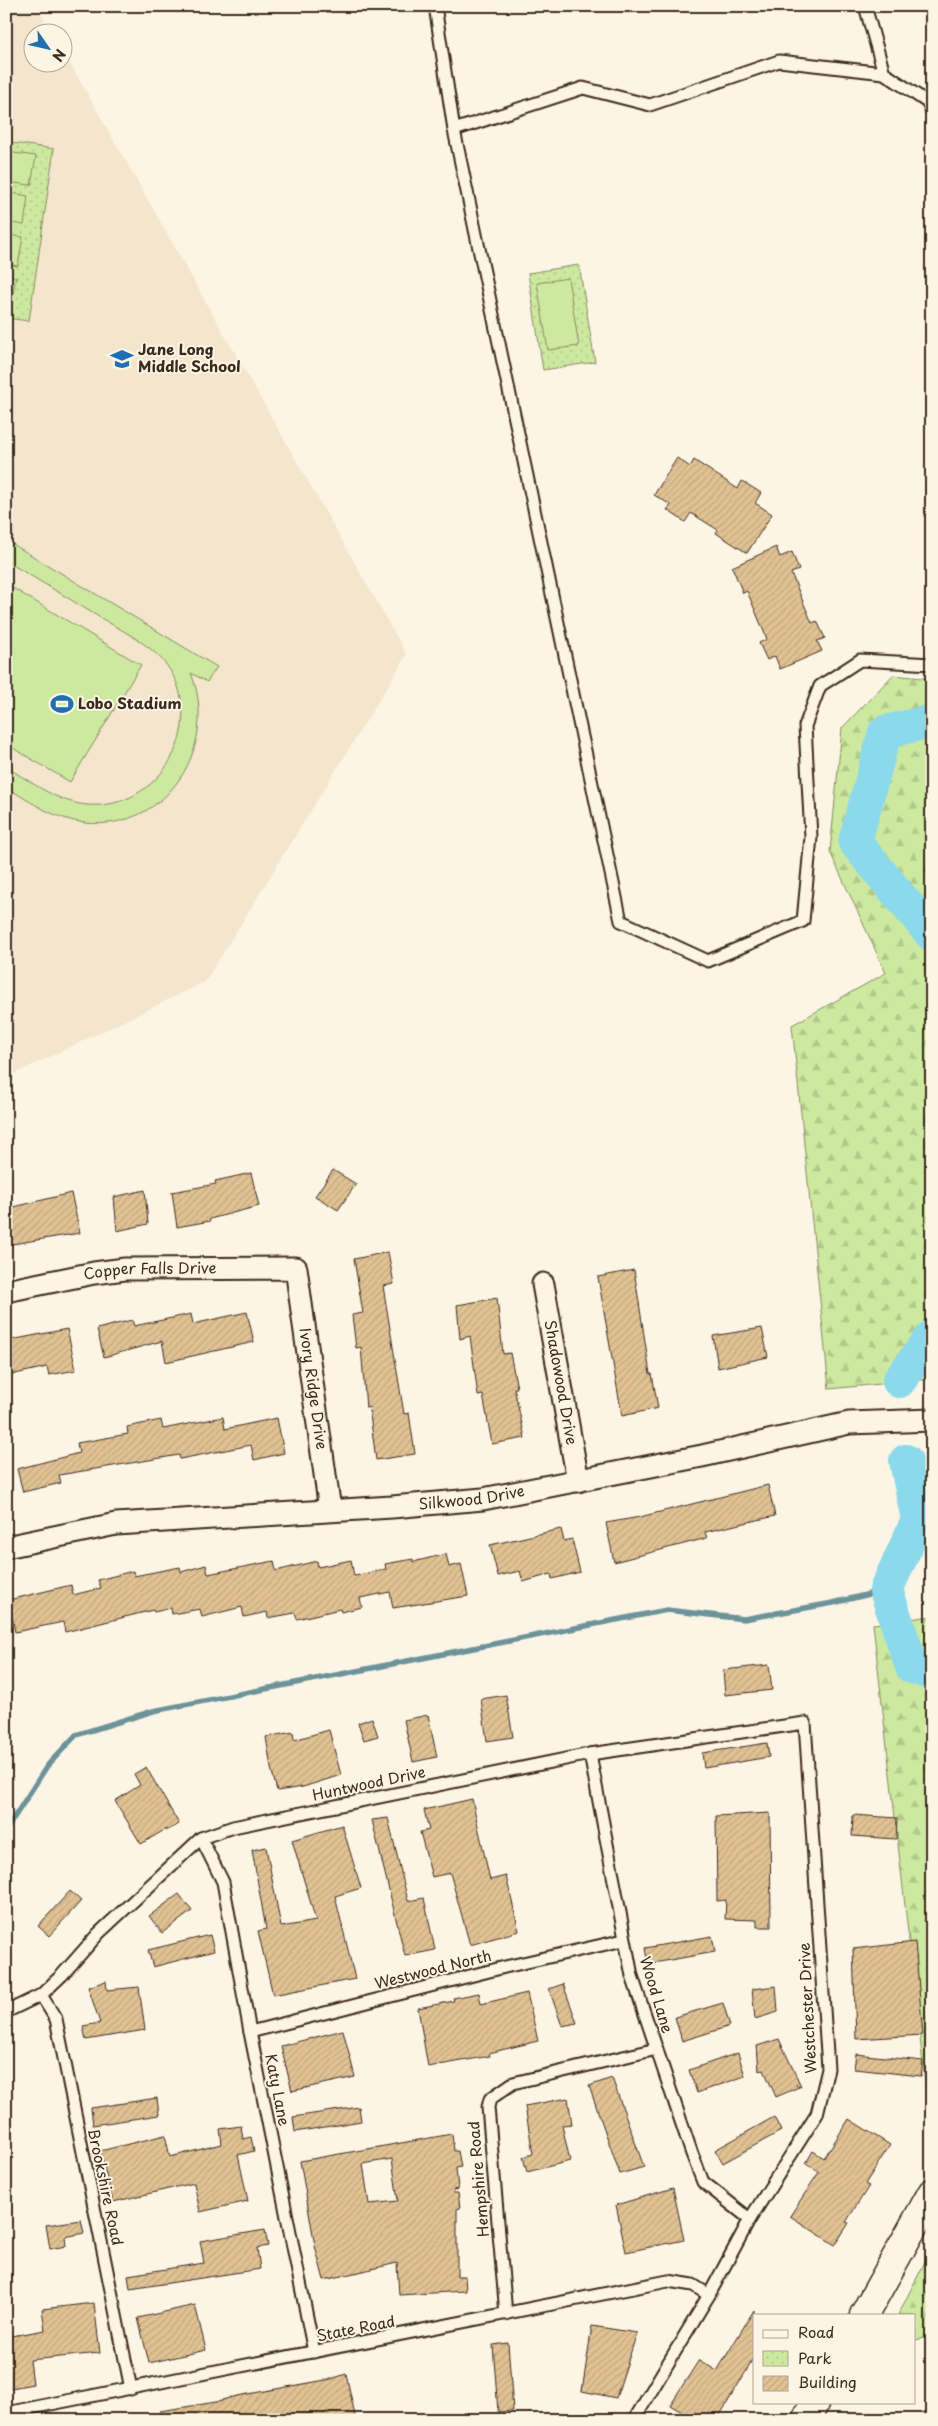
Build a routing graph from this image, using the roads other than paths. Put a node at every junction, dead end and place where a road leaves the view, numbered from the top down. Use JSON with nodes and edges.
{"nodes":[{"id":1,"x":435,"y":6,"type":"edge"},
{"id":2,"x":865,"y":6,"type":"edge"},
{"id":3,"x":884,"y":73,"type":"junction"},
{"id":4,"x":932,"y":110,"type":"edge"},
{"id":5,"x":454,"y":130,"type":"junction"},
{"id":6,"x":932,"y":664,"type":"edge"},
{"id":7,"x":296,"y":1268,"type":"joint"},
{"id":8,"x":543,"y":1284,"type":"dead end"},
{"id":9,"x":6,"y":1291,"type":"edge"},
{"id":10,"x":932,"y":1420,"type":"edge"},
{"id":11,"x":578,"y":1481,"type":"junction"},
{"id":12,"x":330,"y":1510,"type":"junction"},
{"id":13,"x":6,"y":1547,"type":"edge"},
{"id":14,"x":805,"y":1723,"type":"joint"},
{"id":15,"x":590,"y":1754,"type":"junction"},
{"id":16,"x":201,"y":1838,"type":"junction"},
{"id":17,"x":624,"y":1940,"type":"junction"},
{"id":18,"x":41,"y":1995,"type":"junction"},
{"id":19,"x":6,"y":2012,"type":"edge"},
{"id":20,"x":250,"y":2032,"type":"junction"},
{"id":21,"x":657,"y":2049,"type":"junction"},
{"id":22,"x":932,"y":2193,"type":"edge"},
{"id":23,"x":750,"y":2220,"type":"junction"},
{"id":24,"x":709,"y":2296,"type":"junction"},
{"id":25,"x":506,"y":2314,"type":"junction"},
{"id":26,"x":865,"y":2314,"type":"edge"},
{"id":27,"x":314,"y":2352,"type":"junction"},
{"id":28,"x":131,"y":2389,"type":"junction"},
{"id":29,"x":814,"y":2404,"type":"edge"},
{"id":30,"x":6,"y":2413,"type":"edge"},
{"id":31,"x":634,"y":2420,"type":"edge"},
{"id":32,"x":806,"y":2420,"type":"edge"}],
"edges":[{"from":1,"to":5,"type":"lane"},
{"from":2,"to":3,"type":"lane"},
{"from":3,"to":4,"type":"lane"},
{"from":3,"to":5,"type":"lane"},
{"from":5,"to":6,"type":"lane"},
{"from":7,"to":9,"type":"street","name":"Copper Falls Drive"},
{"from":7,"to":12,"type":"street","name":"Ivory Ridge Drive"},
{"from":8,"to":11,"type":"street","name":"Shadowood Drive"},
{"from":10,"to":11,"type":"street","name":"Silkwood Drive"},
{"from":11,"to":12,"type":"street","name":"Silkwood Drive"},
{"from":12,"to":13,"type":"street","name":"Silkwood Drive"},
{"from":14,"to":15,"type":"lane","name":"Huntwood Drive"},
{"from":14,"to":23,"type":"lane","name":"Westchester Drive"},
{"from":15,"to":16,"type":"lane","name":"Huntwood Drive"},
{"from":15,"to":17,"type":"lane","name":"Wood Lane"},
{"from":16,"to":18,"type":"lane","name":"Huntwood Drive"},
{"from":16,"to":20,"type":"lane","name":"Katy Lane"},
{"from":17,"to":20,"type":"lane","name":"Westwood North"},
{"from":17,"to":21,"type":"lane","name":"Wood Lane"},
{"from":18,"to":19,"type":"lane","name":"Huntwood Drive"},
{"from":18,"to":28,"type":"lane","name":"Brookshire Road"},
{"from":20,"to":27,"type":"lane","name":"Katy Lane"},
{"from":21,"to":23,"type":"lane","name":"Wood Lane"},
{"from":21,"to":25,"type":"lane","name":"Hempshire Road"},
{"from":22,"to":26,"type":"street"},
{"from":23,"to":24,"type":"lane","name":"Westchester Drive"},
{"from":24,"to":25,"type":"lane","name":"State Road"},
{"from":24,"to":31,"type":"lane","name":"Westchester Drive"},
{"from":25,"to":27,"type":"lane","name":"State Road"},
{"from":27,"to":28,"type":"lane","name":"State Road"},
{"from":28,"to":30,"type":"lane","name":"State Road"},
{"from":29,"to":32,"type":"street"}]}
